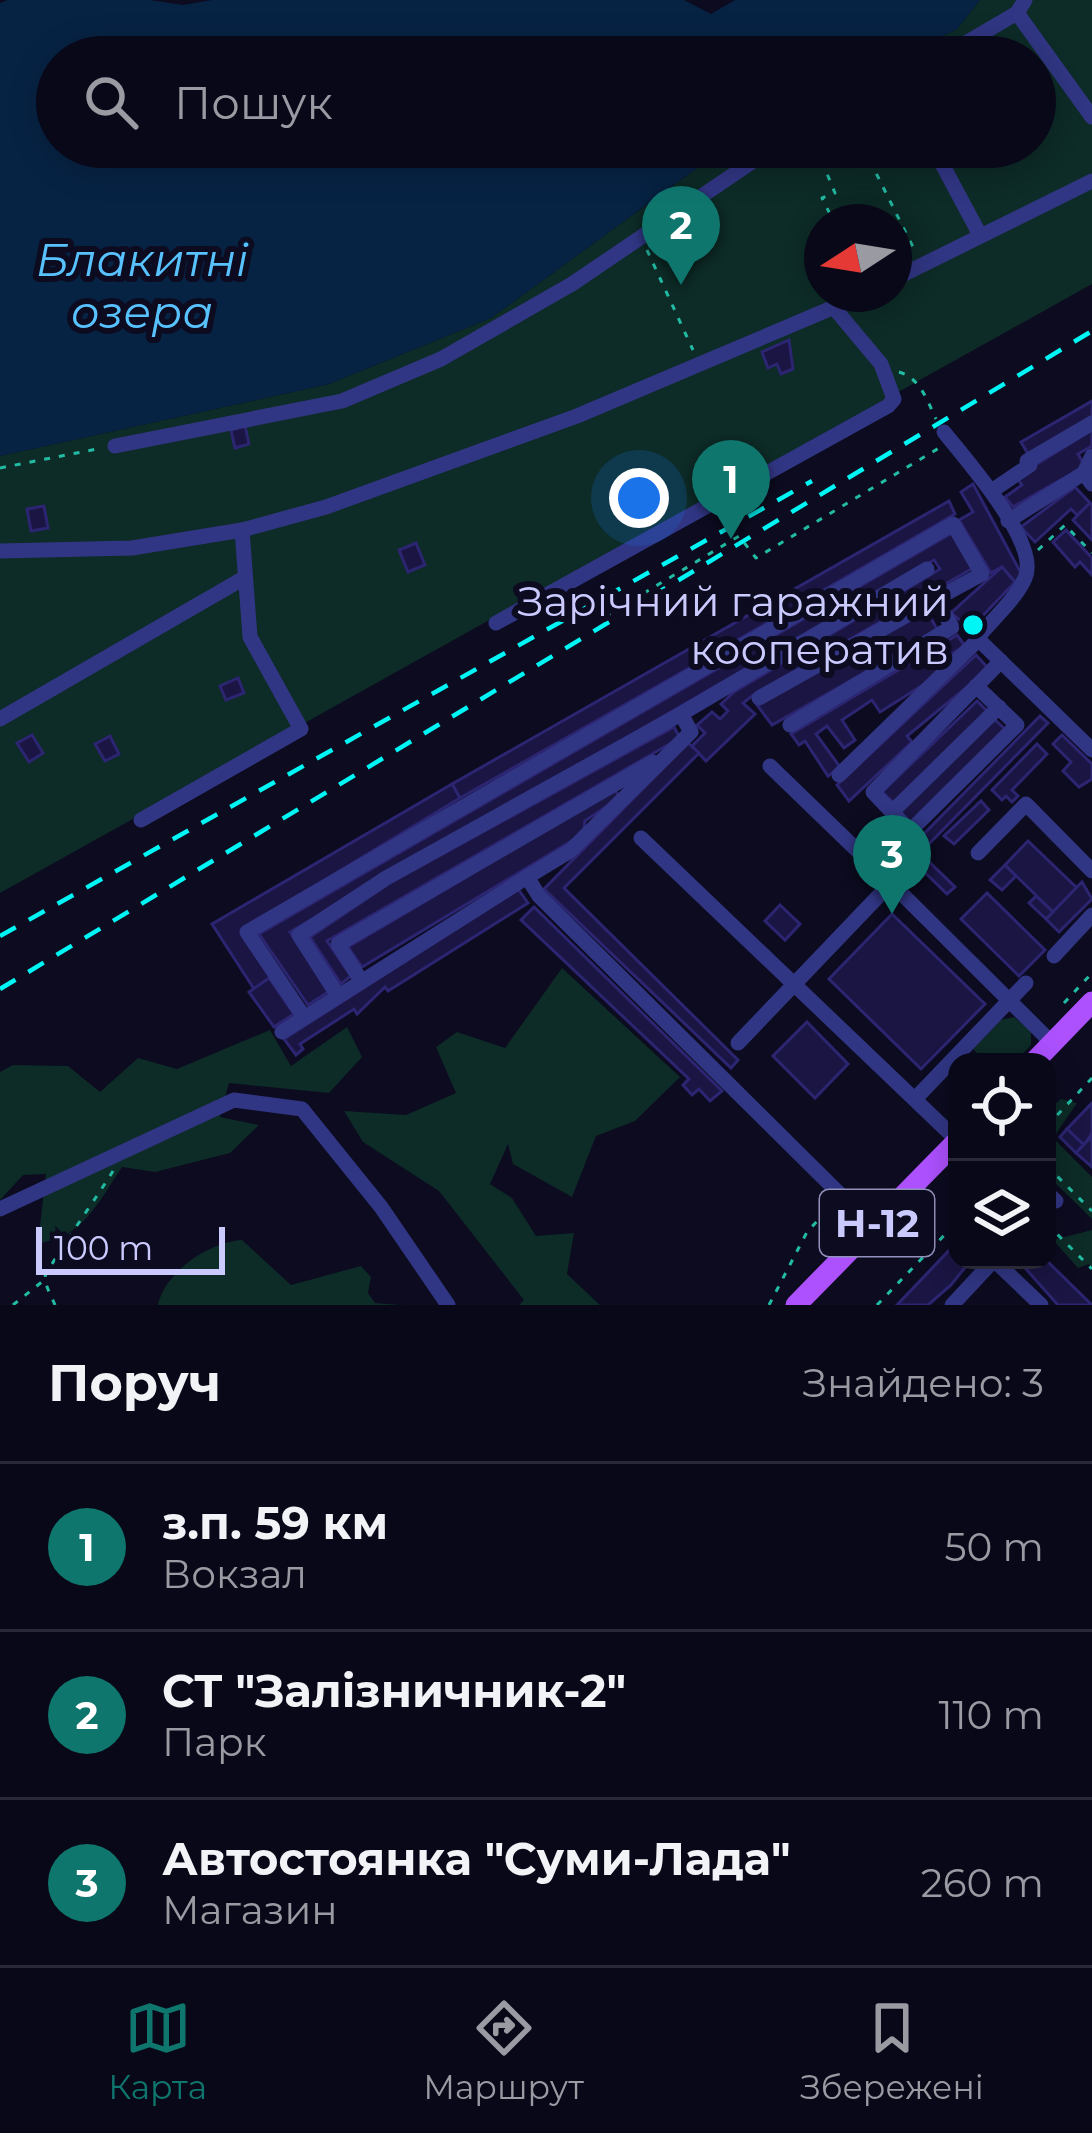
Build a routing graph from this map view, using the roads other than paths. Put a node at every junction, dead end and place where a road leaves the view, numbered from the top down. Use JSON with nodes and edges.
{"nodes":[{"id":1,"x":1021,"y":6,"type":"edge"},
{"id":2,"x":975,"y":36,"type":"edge"},
{"id":3,"x":1040,"y":36,"type":"edge"},
{"id":4,"x":1056,"y":61,"type":"edge"},
{"id":5,"x":1092,"y":117,"type":"edge"},
{"id":6,"x":743,"y":168,"type":"edge"},
{"id":7,"x":944,"y":168,"type":"edge"},
{"id":8,"x":1092,"y":181,"type":"edge"},
{"id":9,"x":980,"y":236,"type":"junction"},
{"id":10,"x":912,"y":271,"type":"edge"},
{"id":11,"x":827,"y":312,"type":"edge"},
{"id":12,"x":838,"y":312,"type":"edge"},
{"id":13,"x":1092,"y":424,"type":"edge"},
{"id":14,"x":944,"y":431,"type":"road end"},
{"id":15,"x":116,"y":446,"type":"road end"},
{"id":16,"x":1092,"y":456,"type":"edge"},
{"id":17,"x":1088,"y":478,"type":"edge"},
{"id":18,"x":993,"y":490,"type":"junction"},
{"id":19,"x":1008,"y":521,"type":"junction"},
{"id":20,"x":242,"y":530,"type":"junction"},
{"id":21,"x":0,"y":550,"type":"edge"},
{"id":22,"x":927,"y":569,"type":"dead end"},
{"id":23,"x":244,"y":578,"type":"junction"},
{"id":24,"x":936,"y":599,"type":"junction"},
{"id":25,"x":496,"y":622,"type":"dead end"},
{"id":26,"x":952,"y":627,"type":"junction"},
{"id":27,"x":978,"y":639,"type":"junction"},
{"id":28,"x":1001,"y":661,"type":"junction"},
{"id":29,"x":976,"y":686,"type":"junction"},
{"id":30,"x":759,"y":698,"type":"dead end"},
{"id":31,"x":999,"y":707,"type":"junction"},
{"id":32,"x":682,"y":714,"type":"junction"},
{"id":33,"x":0,"y":719,"type":"edge"},
{"id":34,"x":790,"y":724,"type":"dead end"},
{"id":35,"x":1092,"y":750,"type":"edge"},
{"id":36,"x":672,"y":752,"type":"junction"},
{"id":37,"x":770,"y":766,"type":"dead end"},
{"id":38,"x":839,"y":775,"type":"dead end"},
{"id":39,"x":892,"y":812,"type":"junction"},
{"id":40,"x":141,"y":820,"type":"dead end"},
{"id":41,"x":641,"y":838,"type":"dead end"},
{"id":42,"x":978,"y":853,"type":"dead end"},
{"id":43,"x":1092,"y":871,"type":"edge"},
{"id":44,"x":526,"y":877,"type":"junction"},
{"id":45,"x":891,"y":883,"type":"junction"},
{"id":46,"x":1092,"y":915,"type":"edge"},
{"id":47,"x":1054,"y":956,"type":"dead end"},
{"id":48,"x":361,"y":979,"type":"junction"},
{"id":49,"x":794,"y":980,"type":"junction"},
{"id":50,"x":1026,"y":983,"type":"dead end"},
{"id":51,"x":337,"y":994,"type":"junction"},
{"id":52,"x":1009,"y":1000,"type":"junction"},
{"id":53,"x":1092,"y":1002,"type":"edge"},
{"id":54,"x":304,"y":1017,"type":"junction"},
{"id":55,"x":282,"y":1032,"type":"dead end"},
{"id":56,"x":738,"y":1043,"type":"dead end"},
{"id":57,"x":1052,"y":1043,"type":"junction"},
{"id":58,"x":1043,"y":1053,"type":"edge"},
{"id":59,"x":915,"y":1099,"type":"junction"},
{"id":60,"x":948,"y":1131,"type":"edge"},
{"id":61,"x":948,"y":1149,"type":"edge"},
{"id":62,"x":0,"y":1209,"type":"edge"},
{"id":63,"x":873,"y":1227,"type":"junction"},
{"id":64,"x":448,"y":1305,"type":"edge"},
{"id":65,"x":796,"y":1305,"type":"edge"},
{"id":66,"x":952,"y":1305,"type":"edge"},
{"id":67,"x":1041,"y":1305,"type":"edge"}],
"edges":[{"from":1,"to":2,"type":"street"},
{"from":1,"to":3,"type":"street"},
{"from":4,"to":5,"type":"street"},
{"from":6,"to":15,"type":"street"},
{"from":7,"to":9,"type":"street"},
{"from":8,"to":9,"type":"street"},
{"from":9,"to":10,"type":"street"},
{"from":11,"to":20,"type":"street"},
{"from":12,"to":25,"type":"street"},
{"from":13,"to":18,"type":"street"},
{"from":14,"to":18,"type":"street"},
{"from":16,"to":17,"type":"street"},
{"from":17,"to":19,"type":"street"},
{"from":18,"to":19,"type":"street"},
{"from":19,"to":27,"type":"street"},
{"from":20,"to":21,"type":"street"},
{"from":20,"to":23,"type":"street"},
{"from":22,"to":32,"type":"street"},
{"from":23,"to":33,"type":"street"},
{"from":23,"to":40,"type":"street"},
{"from":24,"to":26,"type":"street"},
{"from":24,"to":30,"type":"street"},
{"from":24,"to":54,"type":"street"},
{"from":26,"to":27,"type":"street"},
{"from":26,"to":34,"type":"street"},
{"from":27,"to":28,"type":"street"},
{"from":27,"to":38,"type":"street"},
{"from":28,"to":29,"type":"street"},
{"from":28,"to":35,"type":"street"},
{"from":29,"to":31,"type":"street"},
{"from":29,"to":39,"type":"street"},
{"from":31,"to":39,"type":"street"},
{"from":31,"to":39,"type":"street"},
{"from":32,"to":36,"type":"street"},
{"from":32,"to":51,"type":"street"},
{"from":36,"to":44,"type":"street"},
{"from":36,"to":48,"type":"street"},
{"from":37,"to":45,"type":"street"},
{"from":41,"to":49,"type":"street"},
{"from":42,"to":43,"type":"street"},
{"from":44,"to":48,"type":"street"},
{"from":44,"to":63,"type":"street"},
{"from":45,"to":49,"type":"street"},
{"from":45,"to":52,"type":"street"},
{"from":46,"to":47,"type":"street"},
{"from":48,"to":51,"type":"street"},
{"from":49,"to":56,"type":"street"},
{"from":49,"to":59,"type":"street"},
{"from":50,"to":52,"type":"street"},
{"from":51,"to":54,"type":"street"},
{"from":52,"to":57,"type":"street"},
{"from":52,"to":59,"type":"street"},
{"from":53,"to":57,"type":"main road"},
{"from":54,"to":55,"type":"street"},
{"from":57,"to":58,"type":"main road"},
{"from":59,"to":60,"type":"street"},
{"from":61,"to":63,"type":"main road","number":"Н-12"},
{"from":62,"to":64,"type":"street"},
{"from":63,"to":65,"type":"main road","number":"Н-12"},
{"from":66,"to":67,"type":"street"}]}
